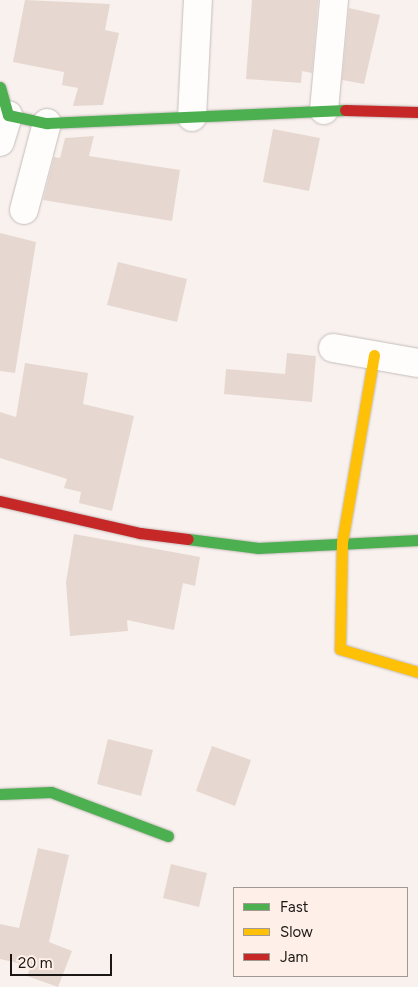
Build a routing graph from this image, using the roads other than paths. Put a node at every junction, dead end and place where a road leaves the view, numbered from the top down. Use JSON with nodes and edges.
{"nodes":[{"id":1,"x":198,"y":0,"type":"edge"},
{"id":2,"x":334,"y":0,"type":"edge"},
{"id":3,"x":0,"y":86,"type":"edge"},
{"id":4,"x":324,"y":110,"type":"junction"},
{"id":5,"x":418,"y":112,"type":"edge"},
{"id":6,"x":8,"y":115,"type":"junction"},
{"id":7,"x":192,"y":117,"type":"junction"},
{"id":8,"x":47,"y":123,"type":"junction"},
{"id":9,"x":0,"y":142,"type":"edge"},
{"id":10,"x":24,"y":210,"type":"dead end"},
{"id":11,"x":333,"y":348,"type":"dead end"},
{"id":12,"x":374,"y":355,"type":"junction"},
{"id":13,"x":418,"y":363,"type":"edge"},
{"id":14,"x":0,"y":501,"type":"edge"},
{"id":15,"x":418,"y":540,"type":"edge"},
{"id":16,"x":342,"y":542,"type":"junction"},
{"id":17,"x":418,"y":672,"type":"edge"},
{"id":18,"x":0,"y":794,"type":"edge"},
{"id":19,"x":168,"y":836,"type":"dead end"}],
"edges":[{"from":1,"to":7,"type":"street"},
{"from":2,"to":4,"type":"street"},
{"from":3,"to":6,"type":"street"},
{"from":4,"to":5,"type":"street"},
{"from":4,"to":7,"type":"street"},
{"from":6,"to":8,"type":"street"},
{"from":6,"to":9,"type":"street"},
{"from":7,"to":8,"type":"street"},
{"from":8,"to":10,"type":"street"},
{"from":11,"to":12,"type":"street"},
{"from":12,"to":13,"type":"street"},
{"from":12,"to":16,"type":"street"},
{"from":14,"to":16,"type":"street"},
{"from":15,"to":16,"type":"street"},
{"from":16,"to":17,"type":"street"},
{"from":18,"to":19,"type":"street"}]}
